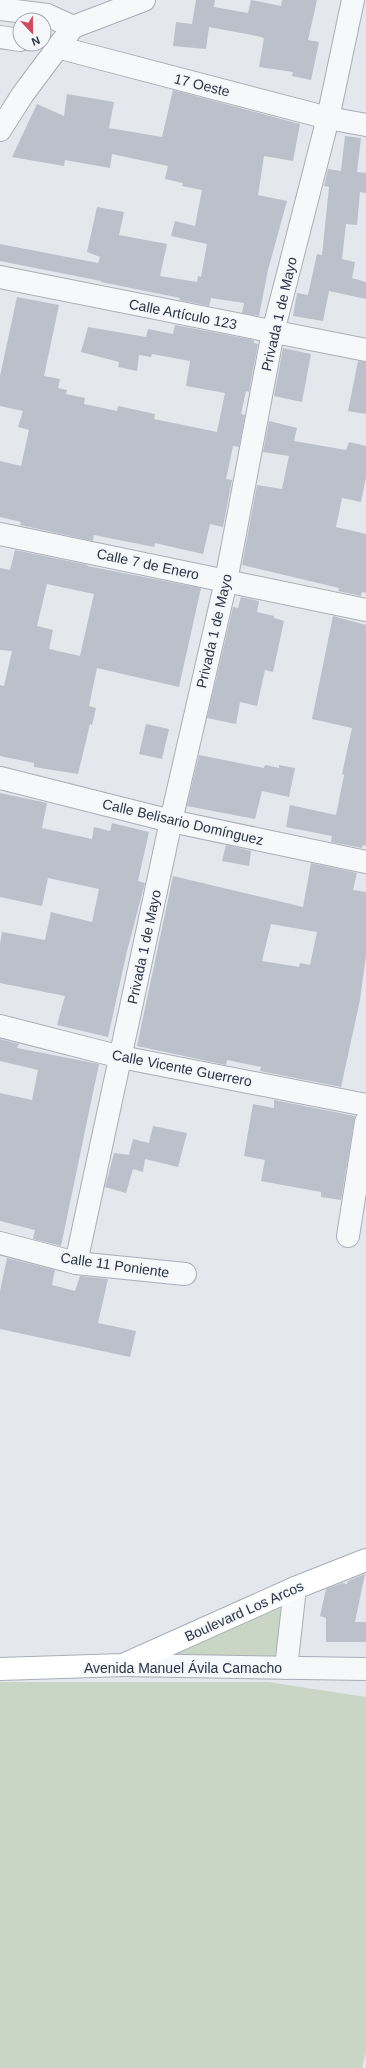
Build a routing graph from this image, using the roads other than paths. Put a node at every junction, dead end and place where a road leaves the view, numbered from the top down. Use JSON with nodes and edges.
{"nodes":[{"id":1,"x":144,"y":0,"type":"edge"},
{"id":2,"x":353,"y":0,"type":"edge"},
{"id":3,"x":48,"y":8,"type":"edge"},
{"id":4,"x":0,"y":9,"type":"edge"},
{"id":5,"x":73,"y":27,"type":"junction"},
{"id":6,"x":0,"y":36,"type":"edge"},
{"id":7,"x":12,"y":38,"type":"edge"},
{"id":8,"x":52,"y":43,"type":"edge"},
{"id":9,"x":52,"y":47,"type":"edge"},
{"id":10,"x":45,"y":52,"type":"edge"},
{"id":11,"x":328,"y":118,"type":"junction"},
{"id":12,"x":366,"y":125,"type":"edge"},
{"id":13,"x":0,"y":130,"type":"edge"},
{"id":14,"x":0,"y":277,"type":"edge"},
{"id":15,"x":273,"y":332,"type":"junction"},
{"id":16,"x":366,"y":350,"type":"edge"},
{"id":17,"x":0,"y":534,"type":"edge"},
{"id":18,"x":226,"y":581,"type":"junction"},
{"id":19,"x":366,"y":610,"type":"edge"},
{"id":20,"x":0,"y":778,"type":"edge"},
{"id":21,"x":171,"y":821,"type":"junction"},
{"id":22,"x":366,"y":862,"type":"edge"},
{"id":23,"x":0,"y":1026,"type":"edge"},
{"id":24,"x":121,"y":1056,"type":"junction"},
{"id":25,"x":366,"y":1105,"type":"edge"},
{"id":26,"x":366,"y":1122,"type":"edge"},
{"id":27,"x":348,"y":1236,"type":"dead end"},
{"id":28,"x":0,"y":1243,"type":"edge"},
{"id":29,"x":76,"y":1262,"type":"junction"},
{"id":30,"x":184,"y":1274,"type":"dead end"},
{"id":31,"x":366,"y":1560,"type":"edge"},
{"id":32,"x":295,"y":1588,"type":"junction"},
{"id":33,"x":124,"y":1665,"type":"junction"},
{"id":34,"x":286,"y":1668,"type":"junction"},
{"id":35,"x":0,"y":1669,"type":"edge"},
{"id":36,"x":366,"y":1669,"type":"edge"}],
"edges":[{"from":1,"to":5,"type":"street"},
{"from":2,"to":11,"type":"street","name":"Privada 1 de Mayo"},
{"from":3,"to":4,"type":"street"},
{"from":3,"to":5,"type":"street"},
{"from":5,"to":8,"type":"street"},
{"from":6,"to":7,"type":"street"},
{"from":9,"to":11,"type":"street","name":"17 Oeste"},
{"from":10,"to":13,"type":"street"},
{"from":11,"to":12,"type":"street","name":"17 Oeste"},
{"from":11,"to":15,"type":"street","name":"Privada 1 de Mayo"},
{"from":14,"to":15,"type":"street","name":"Calle Artículo 123"},
{"from":15,"to":16,"type":"street","name":"Calle Artículo 123"},
{"from":15,"to":18,"type":"street","name":"Privada 1 de Mayo"},
{"from":17,"to":18,"type":"street","name":"Calle 7 de Enero"},
{"from":18,"to":19,"type":"street","name":"Calle 7 de Enero"},
{"from":18,"to":21,"type":"street","name":"Privada 1 de Mayo"},
{"from":20,"to":21,"type":"street","name":"Calle Belisario Domínguez"},
{"from":21,"to":22,"type":"street","name":"Calle Belisario Domínguez"},
{"from":21,"to":24,"type":"street","name":"Privada 1 de Mayo"},
{"from":23,"to":24,"type":"street","name":"Calle Vicente Guerrero"},
{"from":24,"to":25,"type":"street","name":"Calle Vicente Guerrero"},
{"from":24,"to":29,"type":"street","name":"Privada 1 de Mayo"},
{"from":26,"to":27,"type":"street"},
{"from":28,"to":29,"type":"street","name":"Calle 11 Poniente"},
{"from":29,"to":30,"type":"street","name":"Calle 11 Poniente"},
{"from":31,"to":32,"type":"main road","name":"Boulevard Los Arcos"},
{"from":32,"to":33,"type":"main road","name":"Boulevard Los Arcos"},
{"from":32,"to":34,"type":"street"},
{"from":33,"to":34,"type":"street","name":"Avenida Manuel Ávila Camacho"},
{"from":33,"to":35,"type":"main road","name":"Avenida Manuel Ávila Camacho"},
{"from":34,"to":36,"type":"street","name":"Avenida Manuel Ávila Camacho"}]}
